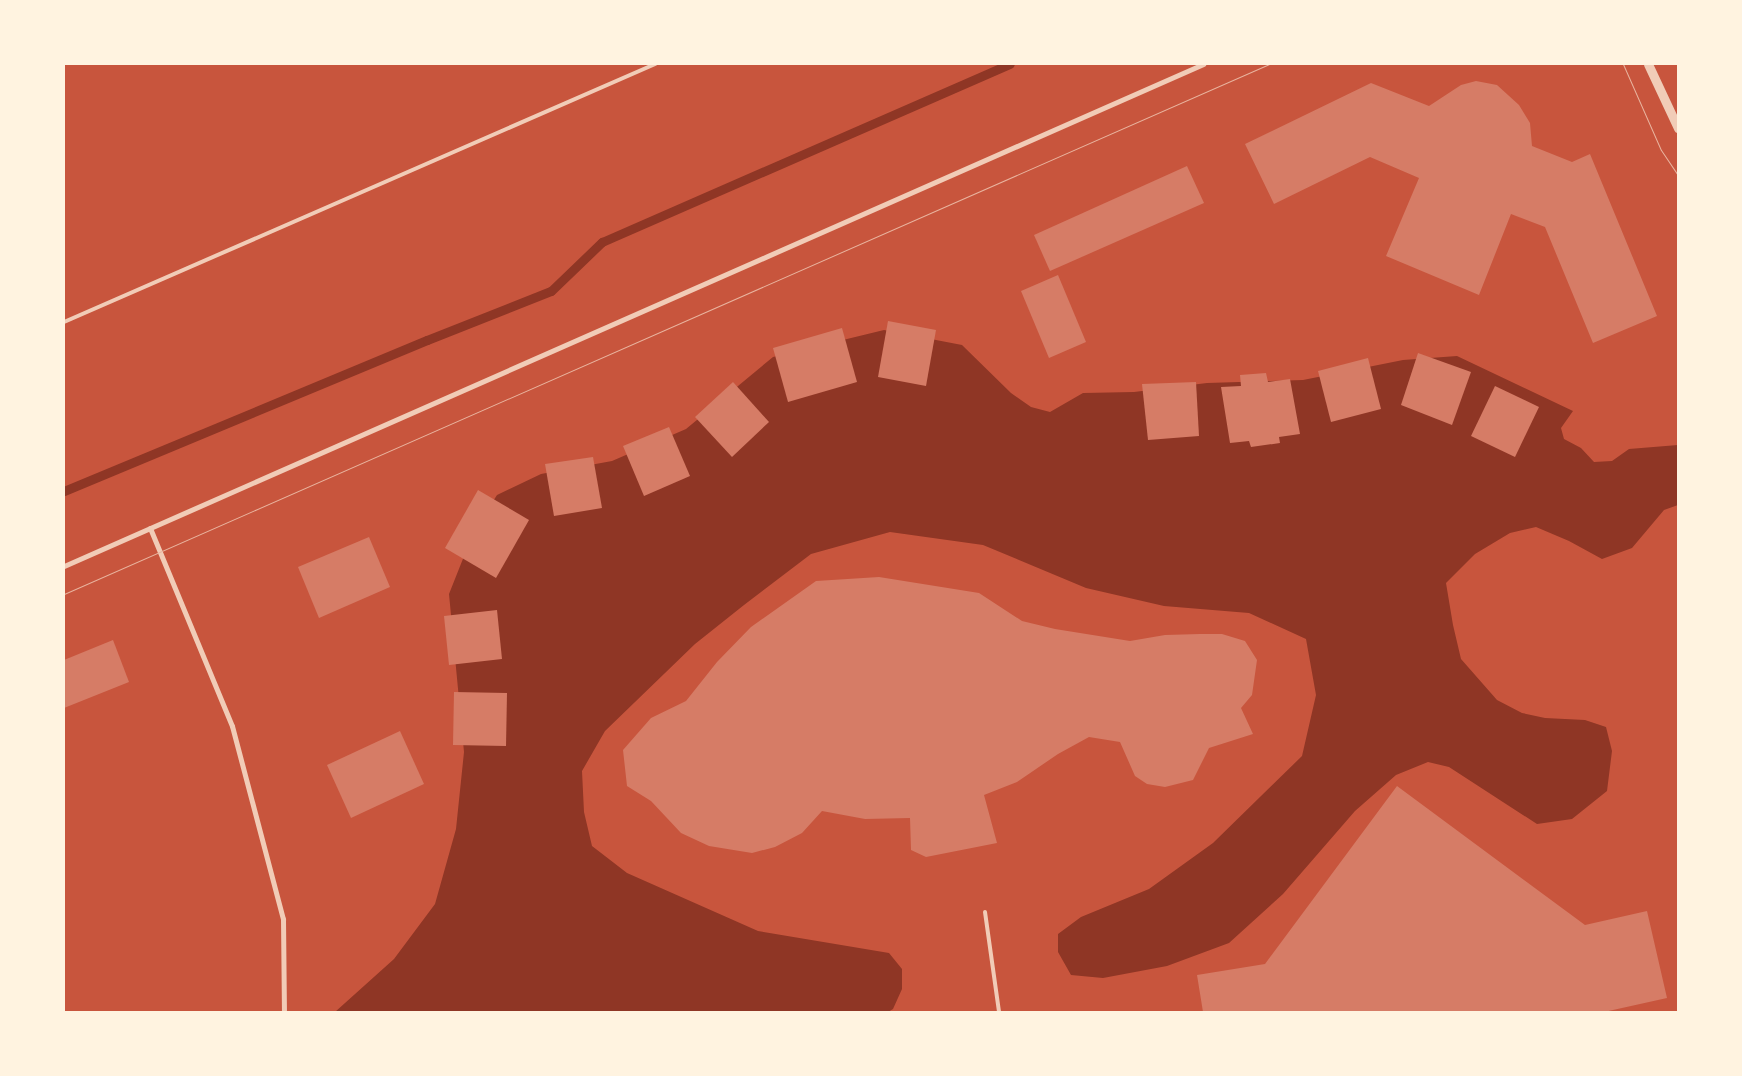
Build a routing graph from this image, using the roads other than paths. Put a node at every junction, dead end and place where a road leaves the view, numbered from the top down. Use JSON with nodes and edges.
{"nodes":[{"id":1,"x":655,"y":64,"type":"edge"},
{"id":2,"x":1203,"y":64,"type":"edge"},
{"id":3,"x":1648,"y":64,"type":"edge"},
{"id":4,"x":1678,"y":128,"type":"edge"},
{"id":5,"x":64,"y":322,"type":"edge"},
{"id":6,"x":150,"y":528,"type":"junction"},
{"id":7,"x":64,"y":566,"type":"edge"},
{"id":8,"x":985,"y":912,"type":"dead end"},
{"id":9,"x":284,"y":1012,"type":"edge"},
{"id":10,"x":999,"y":1012,"type":"edge"}],
"edges":[{"from":1,"to":5,"type":"lane"},
{"from":2,"to":6,"type":"street"},
{"from":3,"to":4,"type":"street"},
{"from":6,"to":7,"type":"street"},
{"from":6,"to":9,"type":"street"},
{"from":8,"to":10,"type":"lane"}]}
